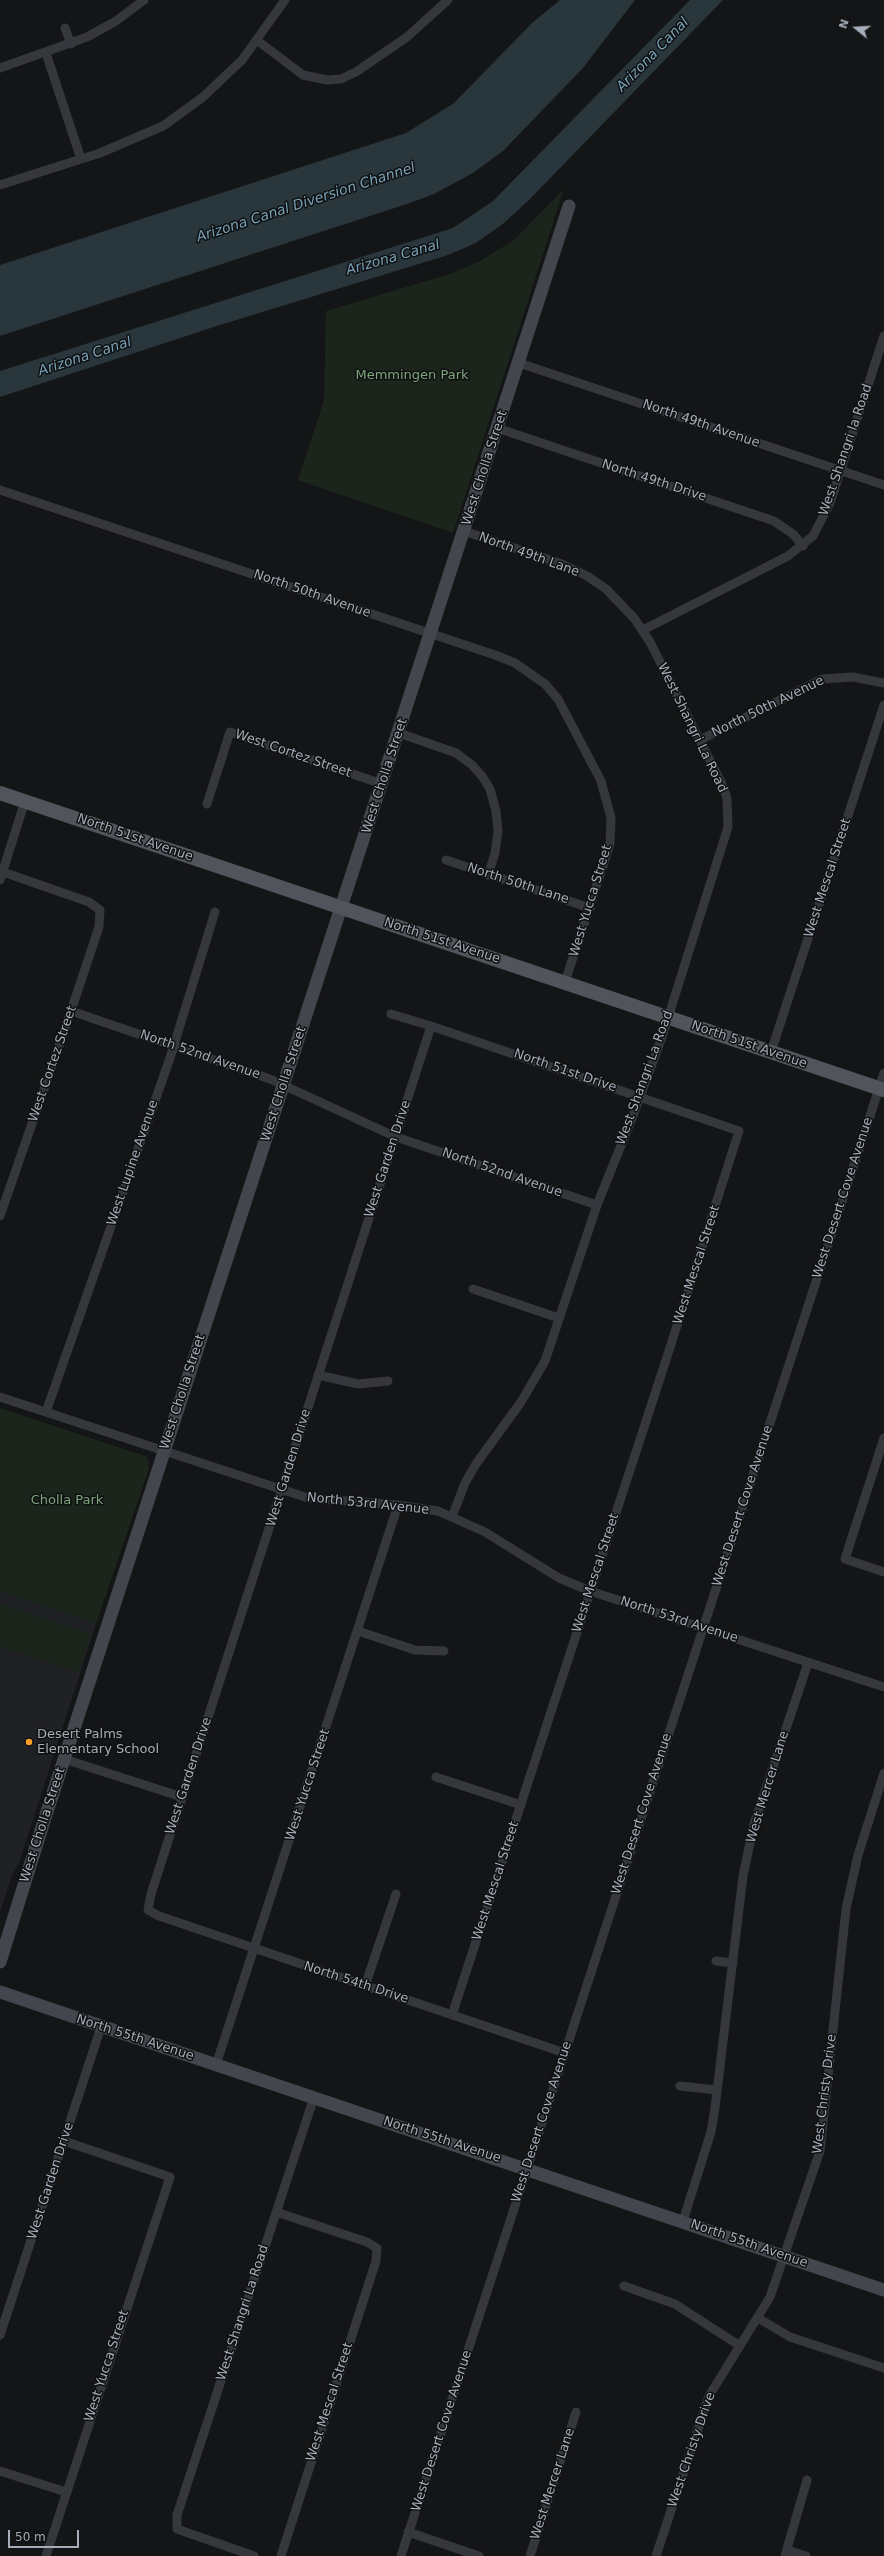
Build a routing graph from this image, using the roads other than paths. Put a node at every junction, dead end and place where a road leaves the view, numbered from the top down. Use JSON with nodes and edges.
{"nodes":[{"id":1,"x":144,"y":0,"type":"edge"},
{"id":2,"x":285,"y":0,"type":"edge"},
{"id":3,"x":448,"y":0,"type":"edge"},
{"id":4,"x":65,"y":28,"type":"dead end"},
{"id":5,"x":258,"y":41,"type":"junction"},
{"id":6,"x":71,"y":44,"type":"junction"},
{"id":7,"x":46,"y":52,"type":"junction"},
{"id":8,"x":0,"y":68,"type":"edge"},
{"id":9,"x":81,"y":159,"type":"junction"},
{"id":10,"x":0,"y":185,"type":"edge"},
{"id":11,"x":569,"y":206,"type":"dead end"},
{"id":12,"x":884,"y":336,"type":"edge"},
{"id":13,"x":519,"y":363,"type":"junction"},
{"id":14,"x":498,"y":428,"type":"junction"},
{"id":15,"x":840,"y":471,"type":"junction"},
{"id":16,"x":884,"y":486,"type":"edge"},
{"id":17,"x":0,"y":490,"type":"edge"},
{"id":18,"x":464,"y":531,"type":"junction"},
{"id":19,"x":803,"y":546,"type":"junction"},
{"id":20,"x":643,"y":630,"type":"junction"},
{"id":21,"x":431,"y":634,"type":"junction"},
{"id":22,"x":884,"y":683,"type":"edge"},
{"id":23,"x":884,"y":705,"type":"edge"},
{"id":24,"x":399,"y":733,"type":"junction"},
{"id":25,"x":700,"y":740,"type":"junction"},
{"id":26,"x":585,"y":751,"type":"joint"},
{"id":27,"x":382,"y":784,"type":"junction"},
{"id":28,"x":0,"y":793,"type":"edge"},
{"id":29,"x":25,"y":801,"type":"junction"},
{"id":30,"x":207,"y":804,"type":"dead end"},
{"id":31,"x":446,"y":860,"type":"dead end"},
{"id":32,"x":488,"y":875,"type":"junction"},
{"id":33,"x":1,"y":876,"type":"edge"},
{"id":34,"x":341,"y":908,"type":"junction"},
{"id":35,"x":590,"y":908,"type":"junction"},
{"id":36,"x":215,"y":912,"type":"dead end"},
{"id":37,"x":565,"y":982,"type":"junction"},
{"id":38,"x":71,"y":1011,"type":"junction"},
{"id":39,"x":391,"y":1014,"type":"dead end"},
{"id":40,"x":668,"y":1018,"type":"junction"},
{"id":41,"x":431,"y":1026,"type":"junction"},
{"id":42,"x":174,"y":1046,"type":"junction"},
{"id":43,"x":771,"y":1052,"type":"junction"},
{"id":44,"x":884,"y":1073,"type":"edge"},
{"id":45,"x":284,"y":1084,"type":"junction"},
{"id":46,"x":882,"y":1090,"type":"edge"},
{"id":47,"x":640,"y":1097,"type":"junction"},
{"id":48,"x":739,"y":1131,"type":"joint"},
{"id":49,"x":396,"y":1138,"type":"junction"},
{"id":50,"x":597,"y":1205,"type":"junction"},
{"id":51,"x":0,"y":1216,"type":"edge"},
{"id":52,"x":473,"y":1289,"type":"dead end"},
{"id":53,"x":559,"y":1318,"type":"junction"},
{"id":54,"x":318,"y":1375,"type":"junction"},
{"id":55,"x":388,"y":1381,"type":"dead end"},
{"id":56,"x":0,"y":1397,"type":"edge"},
{"id":57,"x":46,"y":1412,"type":"junction"},
{"id":58,"x":884,"y":1438,"type":"edge"},
{"id":59,"x":164,"y":1452,"type":"junction"},
{"id":60,"x":282,"y":1491,"type":"junction"},
{"id":61,"x":398,"y":1504,"type":"junction"},
{"id":62,"x":452,"y":1517,"type":"junction"},
{"id":63,"x":884,"y":1572,"type":"edge"},
{"id":64,"x":590,"y":1591,"type":"junction"},
{"id":65,"x":703,"y":1627,"type":"junction"},
{"id":66,"x":358,"y":1631,"type":"junction"},
{"id":67,"x":444,"y":1651,"type":"dead end"},
{"id":68,"x":808,"y":1663,"type":"junction"},
{"id":69,"x":884,"y":1688,"type":"edge"},
{"id":70,"x":64,"y":1759,"type":"junction"},
{"id":71,"x":884,"y":1773,"type":"edge"},
{"id":72,"x":436,"y":1777,"type":"dead end"},
{"id":73,"x":182,"y":1797,"type":"junction"},
{"id":74,"x":520,"y":1805,"type":"junction"},
{"id":75,"x":396,"y":1894,"type":"dead end"},
{"id":76,"x":148,"y":1910,"type":"joint"},
{"id":77,"x":254,"y":1949,"type":"junction"},
{"id":78,"x":716,"y":1961,"type":"dead end"},
{"id":79,"x":0,"y":1962,"type":"edge"},
{"id":80,"x":733,"y":1963,"type":"junction"},
{"id":81,"x":365,"y":1986,"type":"junction"},
{"id":82,"x":0,"y":1992,"type":"edge"},
{"id":83,"x":452,"y":2015,"type":"junction"},
{"id":84,"x":101,"y":2027,"type":"junction"},
{"id":85,"x":565,"y":2052,"type":"junction"},
{"id":86,"x":216,"y":2065,"type":"junction"},
{"id":87,"x":680,"y":2086,"type":"dead end"},
{"id":88,"x":717,"y":2090,"type":"junction"},
{"id":89,"x":314,"y":2097,"type":"junction"},
{"id":90,"x":64,"y":2141,"type":"junction"},
{"id":91,"x":527,"y":2168,"type":"junction"},
{"id":92,"x":276,"y":2212,"type":"junction"},
{"id":93,"x":683,"y":2221,"type":"junction"},
{"id":94,"x":785,"y":2256,"type":"junction"},
{"id":95,"x":624,"y":2286,"type":"dead end"},
{"id":96,"x":884,"y":2290,"type":"edge"},
{"id":97,"x":758,"y":2318,"type":"junction"},
{"id":98,"x":0,"y":2335,"type":"edge"},
{"id":99,"x":740,"y":2346,"type":"junction"},
{"id":100,"x":884,"y":2368,"type":"edge"},
{"id":101,"x":576,"y":2412,"type":"dead end"},
{"id":102,"x":0,"y":2471,"type":"edge"},
{"id":103,"x":807,"y":2480,"type":"dead end"},
{"id":104,"x":66,"y":2492,"type":"junction"},
{"id":105,"x":408,"y":2532,"type":"junction"},
{"id":106,"x":786,"y":2553,"type":"edge"},
{"id":107,"x":46,"y":2556,"type":"edge"},
{"id":108,"x":254,"y":2556,"type":"edge"},
{"id":109,"x":281,"y":2556,"type":"edge"},
{"id":110,"x":401,"y":2556,"type":"edge"},
{"id":111,"x":479,"y":2556,"type":"edge"},
{"id":112,"x":530,"y":2556,"type":"edge"},
{"id":113,"x":656,"y":2556,"type":"edge"},
{"id":114,"x":806,"y":2556,"type":"edge"}],
"edges":[{"from":1,"to":6,"type":"street"},
{"from":2,"to":5,"type":"street"},
{"from":3,"to":5,"type":"street"},
{"from":4,"to":6,"type":"street"},
{"from":5,"to":9,"type":"street"},
{"from":6,"to":7,"type":"street"},
{"from":7,"to":8,"type":"street"},
{"from":7,"to":9,"type":"street"},
{"from":9,"to":10,"type":"street"},
{"from":11,"to":13,"type":"street","name":"West Cholla Street"},
{"from":12,"to":15,"type":"street","name":"West Shangri la Road"},
{"from":13,"to":14,"type":"street","name":"West Cholla Street"},
{"from":13,"to":15,"type":"street","name":"North 49th Avenue"},
{"from":14,"to":18,"type":"street","name":"West Cholla Street"},
{"from":14,"to":19,"type":"street","name":"North 49th Drive"},
{"from":15,"to":16,"type":"street","name":"North 49th Avenue"},
{"from":15,"to":19,"type":"street","name":"West Shangri la Road"},
{"from":17,"to":21,"type":"street","name":"North 50th Avenue"},
{"from":18,"to":20,"type":"street","name":"North 49th Lane"},
{"from":18,"to":21,"type":"street","name":"West Cholla Street"},
{"from":19,"to":20,"type":"street","name":"West Shangri la Road"},
{"from":20,"to":25,"type":"street","name":"West Shangri La Road"},
{"from":21,"to":24,"type":"street","name":"West Cholla Street"},
{"from":21,"to":26,"type":"street","name":"North 50th Avenue"},
{"from":22,"to":25,"type":"street","name":"North 50th Avenue"},
{"from":23,"to":43,"type":"street","name":"West Mescal Street"},
{"from":24,"to":27,"type":"street","name":"West Cholla Street"},
{"from":24,"to":32,"type":"street"},
{"from":25,"to":40,"type":"street","name":"West Shangri La Road"},
{"from":26,"to":35,"type":"street","name":"West Yucca Street"},
{"from":27,"to":30,"type":"street","name":"West Cortez Street"},
{"from":27,"to":34,"type":"street","name":"West Cholla Street"},
{"from":28,"to":29,"type":"main road","name":"North 51st Avenue"},
{"from":29,"to":33,"type":"street"},
{"from":29,"to":34,"type":"main road","name":"North 51st Avenue"},
{"from":31,"to":32,"type":"street","name":"North 50th Lane"},
{"from":32,"to":35,"type":"street","name":"North 50th Lane"},
{"from":33,"to":38,"type":"street","name":"West Cortez Street"},
{"from":34,"to":37,"type":"main road","name":"North 51st Avenue"},
{"from":34,"to":45,"type":"street","name":"West Cholla Street"},
{"from":35,"to":37,"type":"street","name":"West Yucca Street"},
{"from":36,"to":42,"type":"street","name":"West Lupine Avenue"},
{"from":37,"to":40,"type":"main road","name":"North 51st Avenue"},
{"from":38,"to":42,"type":"street","name":"North 52nd Avenue"},
{"from":38,"to":51,"type":"street","name":"West Cortez Street"},
{"from":39,"to":41,"type":"street","name":"North 51st Drive"},
{"from":40,"to":43,"type":"main road","name":"North 51st Avenue"},
{"from":40,"to":47,"type":"street","name":"West Shangri La Road"},
{"from":41,"to":47,"type":"street","name":"North 51st Drive"},
{"from":41,"to":49,"type":"street","name":"West Garden Drive"},
{"from":42,"to":45,"type":"street","name":"North 52nd Avenue"},
{"from":42,"to":57,"type":"street","name":"West Lupine Avenue"},
{"from":43,"to":46,"type":"main road","name":"North 51st Avenue"},
{"from":44,"to":46,"type":"street","name":"West Desert Cove Avenue"},
{"from":45,"to":49,"type":"street","name":"North 52nd Avenue"},
{"from":45,"to":59,"type":"street","name":"West Cholla Street"},
{"from":46,"to":65,"type":"street","name":"West Desert Cove Avenue"},
{"from":47,"to":48,"type":"street","name":"North 51st Drive"},
{"from":47,"to":50,"type":"street","name":"West Shangri La Road"},
{"from":48,"to":64,"type":"street","name":"West Mescal Street"},
{"from":49,"to":50,"type":"street","name":"North 52nd Avenue"},
{"from":49,"to":54,"type":"street","name":"West Garden Drive"},
{"from":50,"to":53,"type":"street","name":"West Shangri La Road"},
{"from":52,"to":53,"type":"street"},
{"from":53,"to":62,"type":"street","name":"West Shangri La Road"},
{"from":54,"to":55,"type":"street"},
{"from":54,"to":60,"type":"street","name":"West Garden Drive"},
{"from":56,"to":57,"type":"street","name":"North 53rd Avenue"},
{"from":57,"to":59,"type":"street","name":"North 53rd Avenue"},
{"from":58,"to":63,"type":"street"},
{"from":59,"to":60,"type":"street","name":"North 53rd Avenue"},
{"from":59,"to":70,"type":"street","name":"West Cholla Street"},
{"from":60,"to":61,"type":"street","name":"North 53rd Avenue"},
{"from":60,"to":73,"type":"street","name":"West Garden Drive"},
{"from":61,"to":62,"type":"street","name":"North 53rd Avenue"},
{"from":61,"to":66,"type":"street","name":"West Yucca Street"},
{"from":62,"to":64,"type":"street","name":"North 53rd Avenue"},
{"from":64,"to":65,"type":"street","name":"North 53rd Avenue"},
{"from":64,"to":74,"type":"street","name":"West Mescal Street"},
{"from":65,"to":68,"type":"street","name":"North 53rd Avenue"},
{"from":65,"to":85,"type":"street","name":"West Desert Cove Avenue"},
{"from":66,"to":67,"type":"street"},
{"from":66,"to":77,"type":"street","name":"West Yucca Street"},
{"from":68,"to":69,"type":"street","name":"North 53rd Avenue"},
{"from":68,"to":80,"type":"street","name":"West Mercer Lane"},
{"from":70,"to":73,"type":"street"},
{"from":70,"to":79,"type":"street","name":"West Cholla Street"},
{"from":71,"to":94,"type":"street","name":"West Christy Drive"},
{"from":72,"to":74,"type":"street"},
{"from":73,"to":76,"type":"street","name":"West Garden Drive"},
{"from":74,"to":83,"type":"street","name":"West Mescal Street"},
{"from":75,"to":81,"type":"street"},
{"from":76,"to":77,"type":"street","name":"North 54th Drive"},
{"from":77,"to":81,"type":"street","name":"North 54th Drive"},
{"from":77,"to":86,"type":"street","name":"West Yucca Street"},
{"from":78,"to":80,"type":"street"},
{"from":80,"to":88,"type":"street","name":"West Mercer Lane"},
{"from":81,"to":83,"type":"street","name":"North 54th Drive"},
{"from":82,"to":84,"type":"street","name":"North 55th Avenue"},
{"from":83,"to":85,"type":"street","name":"North 54th Drive"},
{"from":84,"to":86,"type":"street","name":"North 55th Avenue"},
{"from":84,"to":90,"type":"street","name":"West Garden Drive"},
{"from":85,"to":91,"type":"street","name":"West Desert Cove Avenue"},
{"from":86,"to":89,"type":"street","name":"North 55th Avenue"},
{"from":87,"to":88,"type":"street"},
{"from":88,"to":93,"type":"street","name":"West Mercer Lane"},
{"from":89,"to":91,"type":"street","name":"North 55th Avenue"},
{"from":89,"to":92,"type":"street","name":"West Shangri La Road"},
{"from":90,"to":98,"type":"street","name":"West Garden Drive"},
{"from":90,"to":104,"type":"street","name":"West Yucca Street"},
{"from":91,"to":93,"type":"street","name":"North 55th Avenue"},
{"from":91,"to":105,"type":"street","name":"West Desert Cove Avenue"},
{"from":92,"to":108,"type":"street","name":"West Shangri La Road"},
{"from":92,"to":109,"type":"street","name":"West Mescal Street"},
{"from":93,"to":94,"type":"street","name":"North 55th Avenue"},
{"from":94,"to":96,"type":"street","name":"North 55th Avenue"},
{"from":94,"to":97,"type":"street","name":"West Christy Drive"},
{"from":95,"to":99,"type":"street"},
{"from":97,"to":99,"type":"street","name":"West Christy Drive"},
{"from":97,"to":100,"type":"street"},
{"from":99,"to":113,"type":"street","name":"West Christy Drive"},
{"from":101,"to":112,"type":"street","name":"West Mercer Lane"},
{"from":102,"to":104,"type":"street"},
{"from":103,"to":106,"type":"street"},
{"from":104,"to":107,"type":"street","name":"West Yucca Street"},
{"from":105,"to":110,"type":"street","name":"West Desert Cove Avenue"},
{"from":105,"to":111,"type":"street"},
{"from":106,"to":114,"type":"street"}]}
